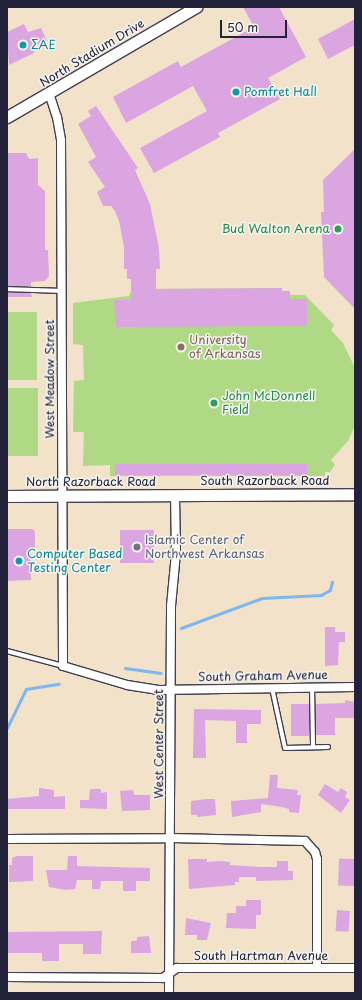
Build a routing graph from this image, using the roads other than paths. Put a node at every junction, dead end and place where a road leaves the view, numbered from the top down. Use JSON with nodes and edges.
{"nodes":[{"id":1,"x":192,"y":8,"type":"edge"},
{"id":2,"x":49,"y":93,"type":"junction"},
{"id":3,"x":7,"y":117,"type":"edge"},
{"id":4,"x":7,"y":289,"type":"edge"},
{"id":5,"x":61,"y":291,"type":"junction"},
{"id":6,"x":355,"y":494,"type":"edge"},
{"id":7,"x":175,"y":495,"type":"junction"},
{"id":8,"x":7,"y":496,"type":"edge"},
{"id":9,"x":63,"y":496,"type":"junction"},
{"id":10,"x":7,"y":651,"type":"edge"},
{"id":11,"x":63,"y":666,"type":"junction"},
{"id":12,"x":312,"y":687,"type":"junction"},
{"id":13,"x":355,"y":687,"type":"edge"},
{"id":14,"x":272,"y":688,"type":"junction"},
{"id":15,"x":171,"y":689,"type":"junction"},
{"id":16,"x":313,"y":747,"type":"junction"},
{"id":17,"x":328,"y":747,"type":"dead end"},
{"id":18,"x":171,"y":838,"type":"junction"},
{"id":19,"x":7,"y":839,"type":"edge"},
{"id":20,"x":317,"y":968,"type":"junction"},
{"id":21,"x":355,"y":968,"type":"edge"},
{"id":22,"x":170,"y":973,"type":"junction"},
{"id":23,"x":7,"y":977,"type":"edge"},
{"id":24,"x":169,"y":993,"type":"edge"}],
"edges":[{"from":1,"to":2,"type":"main road","name":"North Stadium Drive"},
{"from":2,"to":3,"type":"main road","name":"North Stadium Drive"},
{"from":2,"to":5,"type":"street","name":"West Meadow Street"},
{"from":4,"to":5,"type":"lane"},
{"from":5,"to":9,"type":"street","name":"West Meadow Street"},
{"from":6,"to":7,"type":"main road","name":"South Razorback Road"},
{"from":7,"to":9,"type":"main road","name":"North Razorback Road"},
{"from":7,"to":15,"type":"street","name":"West Center Street"},
{"from":8,"to":9,"type":"main road","name":"North Razorback Road"},
{"from":9,"to":11,"type":"street","name":"West Meadow Street"},
{"from":10,"to":11,"type":"lane"},
{"from":11,"to":15,"type":"street","name":"South Graham Avenue"},
{"from":12,"to":13,"type":"street","name":"South Graham Avenue"},
{"from":12,"to":14,"type":"street","name":"South Graham Avenue"},
{"from":12,"to":16,"type":"lane"},
{"from":14,"to":15,"type":"street","name":"South Graham Avenue"},
{"from":14,"to":16,"type":"lane"},
{"from":15,"to":18,"type":"street","name":"West Center Street"},
{"from":16,"to":17,"type":"lane"},
{"from":18,"to":19,"type":"street"},
{"from":18,"to":20,"type":"street"},
{"from":18,"to":22,"type":"street","name":"West Center Street"},
{"from":20,"to":21,"type":"street","name":"South Hartman Avenue"},
{"from":20,"to":22,"type":"street","name":"South Hartman Avenue"},
{"from":22,"to":23,"type":"street","name":"South Hartman Avenue"},
{"from":22,"to":24,"type":"street","name":"West Center Street"}]}
